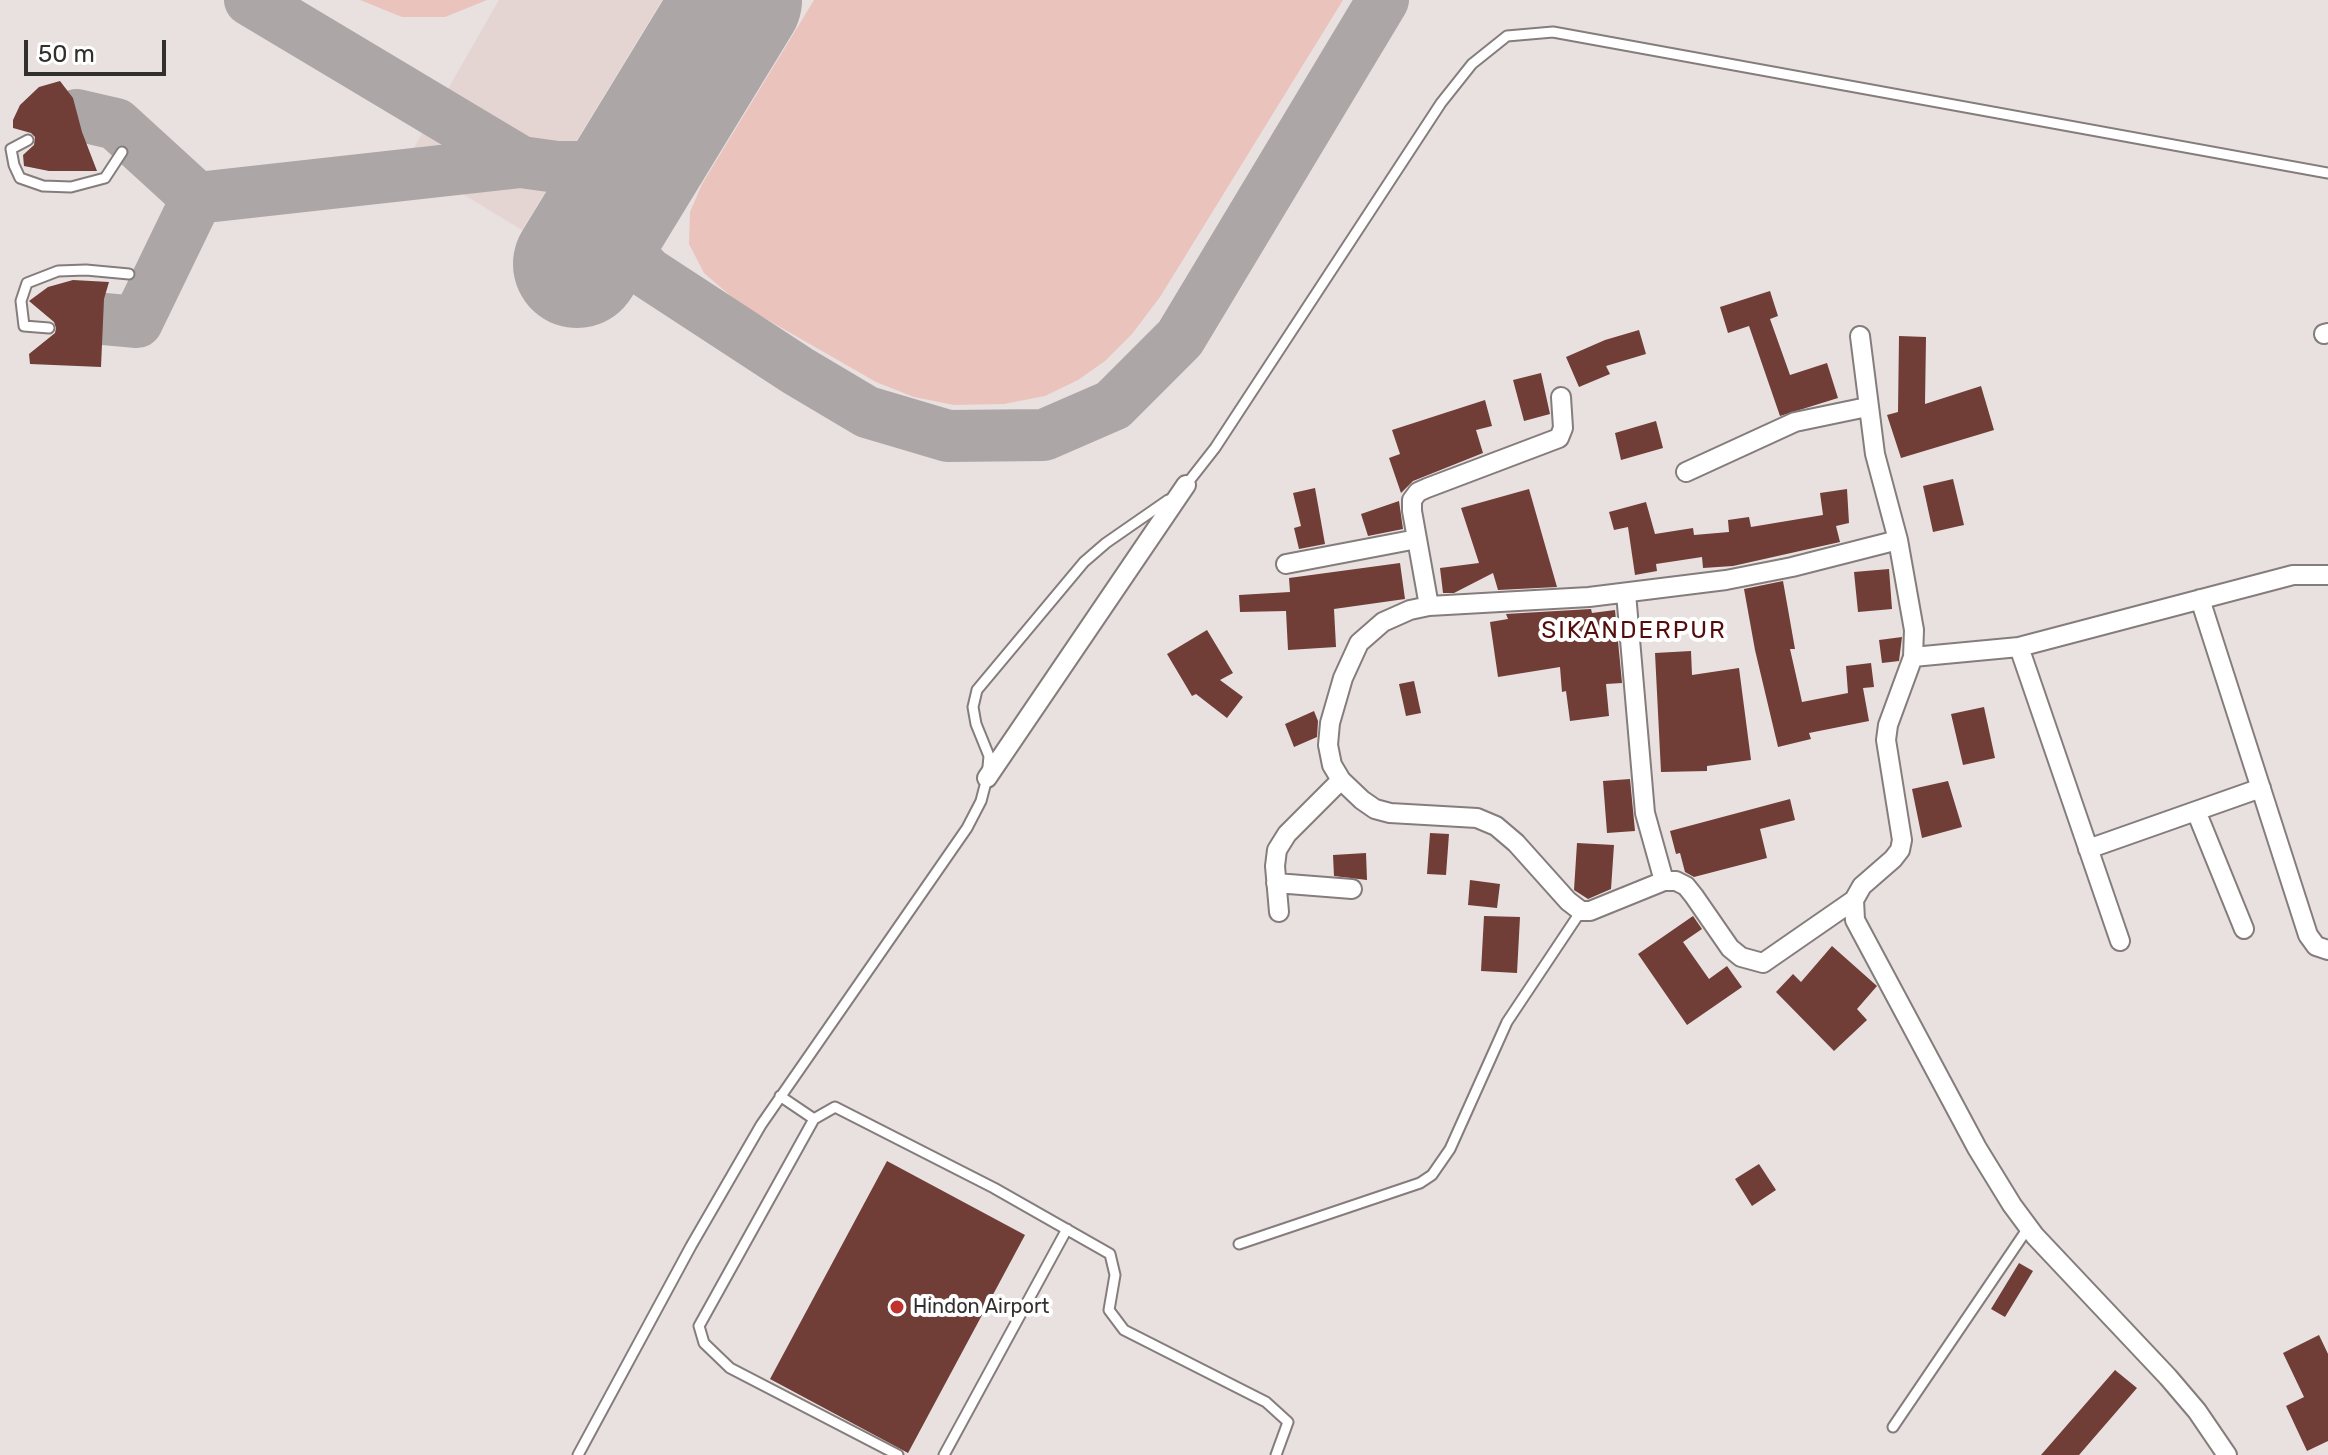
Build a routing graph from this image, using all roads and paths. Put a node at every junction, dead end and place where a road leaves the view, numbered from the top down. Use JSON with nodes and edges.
{"nodes":[{"id":1,"x":28,"y":140,"type":"dead end"},
{"id":2,"x":122,"y":152,"type":"dead end"},
{"id":3,"x":2327,"y":171,"type":"edge"},
{"id":4,"x":129,"y":274,"type":"dead end"},
{"id":5,"x":49,"y":328,"type":"dead end"},
{"id":6,"x":1860,"y":336,"type":"dead end"},
{"id":7,"x":1561,"y":397,"type":"dead end"},
{"id":8,"x":1867,"y":407,"type":"junction"},
{"id":9,"x":1686,"y":472,"type":"dead end"},
{"id":10,"x":1186,"y":485,"type":"junction"},
{"id":11,"x":1417,"y":539,"type":"junction"},
{"id":12,"x":1898,"y":540,"type":"junction"},
{"id":13,"x":1286,"y":564,"type":"dead end"},
{"id":14,"x":2328,"y":575,"type":"edge"},
{"id":15,"x":1626,"y":593,"type":"junction"},
{"id":16,"x":2200,"y":599,"type":"junction"},
{"id":17,"x":1429,"y":606,"type":"junction"},
{"id":18,"x":2019,"y":647,"type":"junction"},
{"id":19,"x":1913,"y":657,"type":"junction"},
{"id":20,"x":987,"y":778,"type":"junction"},
{"id":21,"x":1341,"y":780,"type":"junction"},
{"id":22,"x":2261,"y":788,"type":"junction"},
{"id":23,"x":2196,"y":811,"type":"junction"},
{"id":24,"x":2088,"y":849,"type":"junction"},
{"id":25,"x":1664,"y":881,"type":"junction"},
{"id":26,"x":1276,"y":883,"type":"junction"},
{"id":27,"x":1352,"y":889,"type":"dead end"},
{"id":28,"x":1854,"y":900,"type":"junction"},
{"id":29,"x":1581,"y":911,"type":"junction"},
{"id":30,"x":1279,"y":912,"type":"dead end"},
{"id":31,"x":2244,"y":929,"type":"dead end"},
{"id":32,"x":2120,"y":941,"type":"dead end"},
{"id":33,"x":2328,"y":950,"type":"edge"},
{"id":34,"x":780,"y":1096,"type":"junction"},
{"id":35,"x":814,"y":1119,"type":"junction"},
{"id":36,"x":2028,"y":1228,"type":"junction"},
{"id":37,"x":1067,"y":1229,"type":"junction"},
{"id":38,"x":1239,"y":1244,"type":"dead end"},
{"id":39,"x":1893,"y":1427,"type":"dead end"},
{"id":40,"x":578,"y":1455,"type":"edge"},
{"id":41,"x":898,"y":1455,"type":"edge"},
{"id":42,"x":944,"y":1455,"type":"edge"},
{"id":43,"x":1276,"y":1455,"type":"edge"},
{"id":44,"x":2227,"y":1455,"type":"edge"}],
"edges":[{"from":1,"to":2,"type":"lane"},
{"from":3,"to":10,"type":"lane"},
{"from":4,"to":5,"type":"lane"},
{"from":6,"to":8,"type":"street"},
{"from":7,"to":11,"type":"street"},
{"from":8,"to":9,"type":"street"},
{"from":8,"to":12,"type":"street"},
{"from":10,"to":20,"type":"street"},
{"from":10,"to":20,"type":"lane"},
{"from":11,"to":13,"type":"street"},
{"from":11,"to":17,"type":"street"},
{"from":12,"to":15,"type":"street"},
{"from":12,"to":19,"type":"street"},
{"from":14,"to":16,"type":"street"},
{"from":15,"to":17,"type":"street"},
{"from":15,"to":25,"type":"street"},
{"from":16,"to":18,"type":"street"},
{"from":16,"to":22,"type":"street"},
{"from":17,"to":21,"type":"street"},
{"from":18,"to":19,"type":"street"},
{"from":18,"to":24,"type":"street"},
{"from":19,"to":28,"type":"street"},
{"from":20,"to":34,"type":"lane"},
{"from":21,"to":26,"type":"street"},
{"from":21,"to":29,"type":"street"},
{"from":22,"to":23,"type":"street"},
{"from":22,"to":33,"type":"street"},
{"from":23,"to":24,"type":"street"},
{"from":23,"to":31,"type":"street"},
{"from":24,"to":32,"type":"street"},
{"from":25,"to":28,"type":"street"},
{"from":25,"to":29,"type":"street"},
{"from":26,"to":27,"type":"street"},
{"from":26,"to":30,"type":"street"},
{"from":28,"to":36,"type":"street"},
{"from":29,"to":38,"type":"lane"},
{"from":34,"to":35,"type":"lane"},
{"from":34,"to":40,"type":"lane"},
{"from":35,"to":37,"type":"lane"},
{"from":35,"to":41,"type":"lane"},
{"from":36,"to":39,"type":"lane"},
{"from":36,"to":44,"type":"street"},
{"from":37,"to":42,"type":"lane"},
{"from":37,"to":43,"type":"lane"}]}
